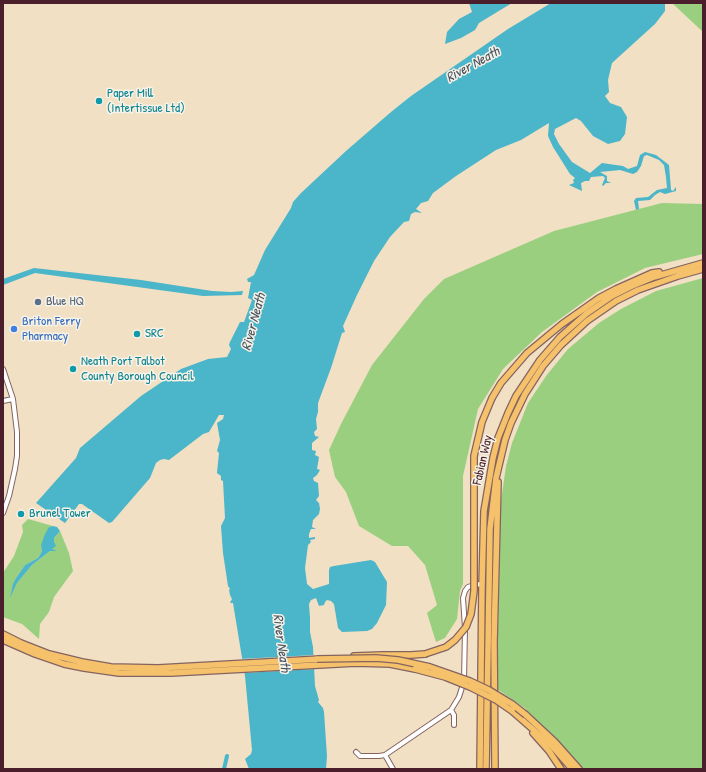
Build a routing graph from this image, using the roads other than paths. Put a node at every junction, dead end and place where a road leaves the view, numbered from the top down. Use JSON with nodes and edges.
{"nodes":[{"id":1,"x":703,"y":263,"type":"edge"},
{"id":2,"x":689,"y":266,"type":"junction"},
{"id":3,"x":703,"y":269,"type":"edge"},
{"id":4,"x":3,"y":369,"type":"edge"},
{"id":5,"x":13,"y":400,"type":"junction"},
{"id":6,"x":3,"y":401,"type":"edge"},
{"id":7,"x":500,"y":458,"type":"junction"},
{"id":8,"x":3,"y":514,"type":"edge"},
{"id":9,"x":482,"y":585,"type":"junction"},
{"id":10,"x":3,"y":634,"type":"edge"},
{"id":11,"x":3,"y":640,"type":"edge"},
{"id":12,"x":317,"y":659,"type":"junction"},
{"id":13,"x":451,"y":710,"type":"junction"},
{"id":14,"x":526,"y":724,"type":"junction"},
{"id":15,"x":454,"y":725,"type":"dead end"},
{"id":16,"x":356,"y":752,"type":"dead end"},
{"id":17,"x":385,"y":754,"type":"junction"},
{"id":18,"x":393,"y":769,"type":"edge"},
{"id":19,"x":480,"y":769,"type":"edge"},
{"id":20,"x":486,"y":769,"type":"edge"},
{"id":21,"x":495,"y":769,"type":"edge"},
{"id":22,"x":562,"y":769,"type":"edge"},
{"id":23,"x":572,"y":769,"type":"edge"},
{"id":24,"x":579,"y":769,"type":"edge"}],
"edges":[{"from":1,"to":2,"type":"highway","name":"Fabian Way"},
{"from":2,"to":9,"type":"highway","name":"Fabian Way"},
{"from":2,"to":12,"type":"highway","bridge":true},
{"from":3,"to":7,"type":"highway","name":"Fabian Way"},
{"from":4,"to":5,"type":"street"},
{"from":5,"to":6,"type":"street"},
{"from":5,"to":8,"type":"street"},
{"from":7,"to":20,"type":"highway","name":"Fabian Way"},
{"from":7,"to":21,"type":"highway"},
{"from":9,"to":13,"type":"street"},
{"from":9,"to":19,"type":"highway","name":"Fabian Way"},
{"from":10,"to":12,"type":"highway"},
{"from":11,"to":14,"type":"highway","bridge":true},
{"from":12,"to":24,"type":"highway","bridge":true},
{"from":13,"to":15,"type":"street"},
{"from":13,"to":17,"type":"street"},
{"from":14,"to":22,"type":"highway"},
{"from":14,"to":23,"type":"highway"},
{"from":16,"to":17,"type":"street"},
{"from":17,"to":18,"type":"street"}]}
